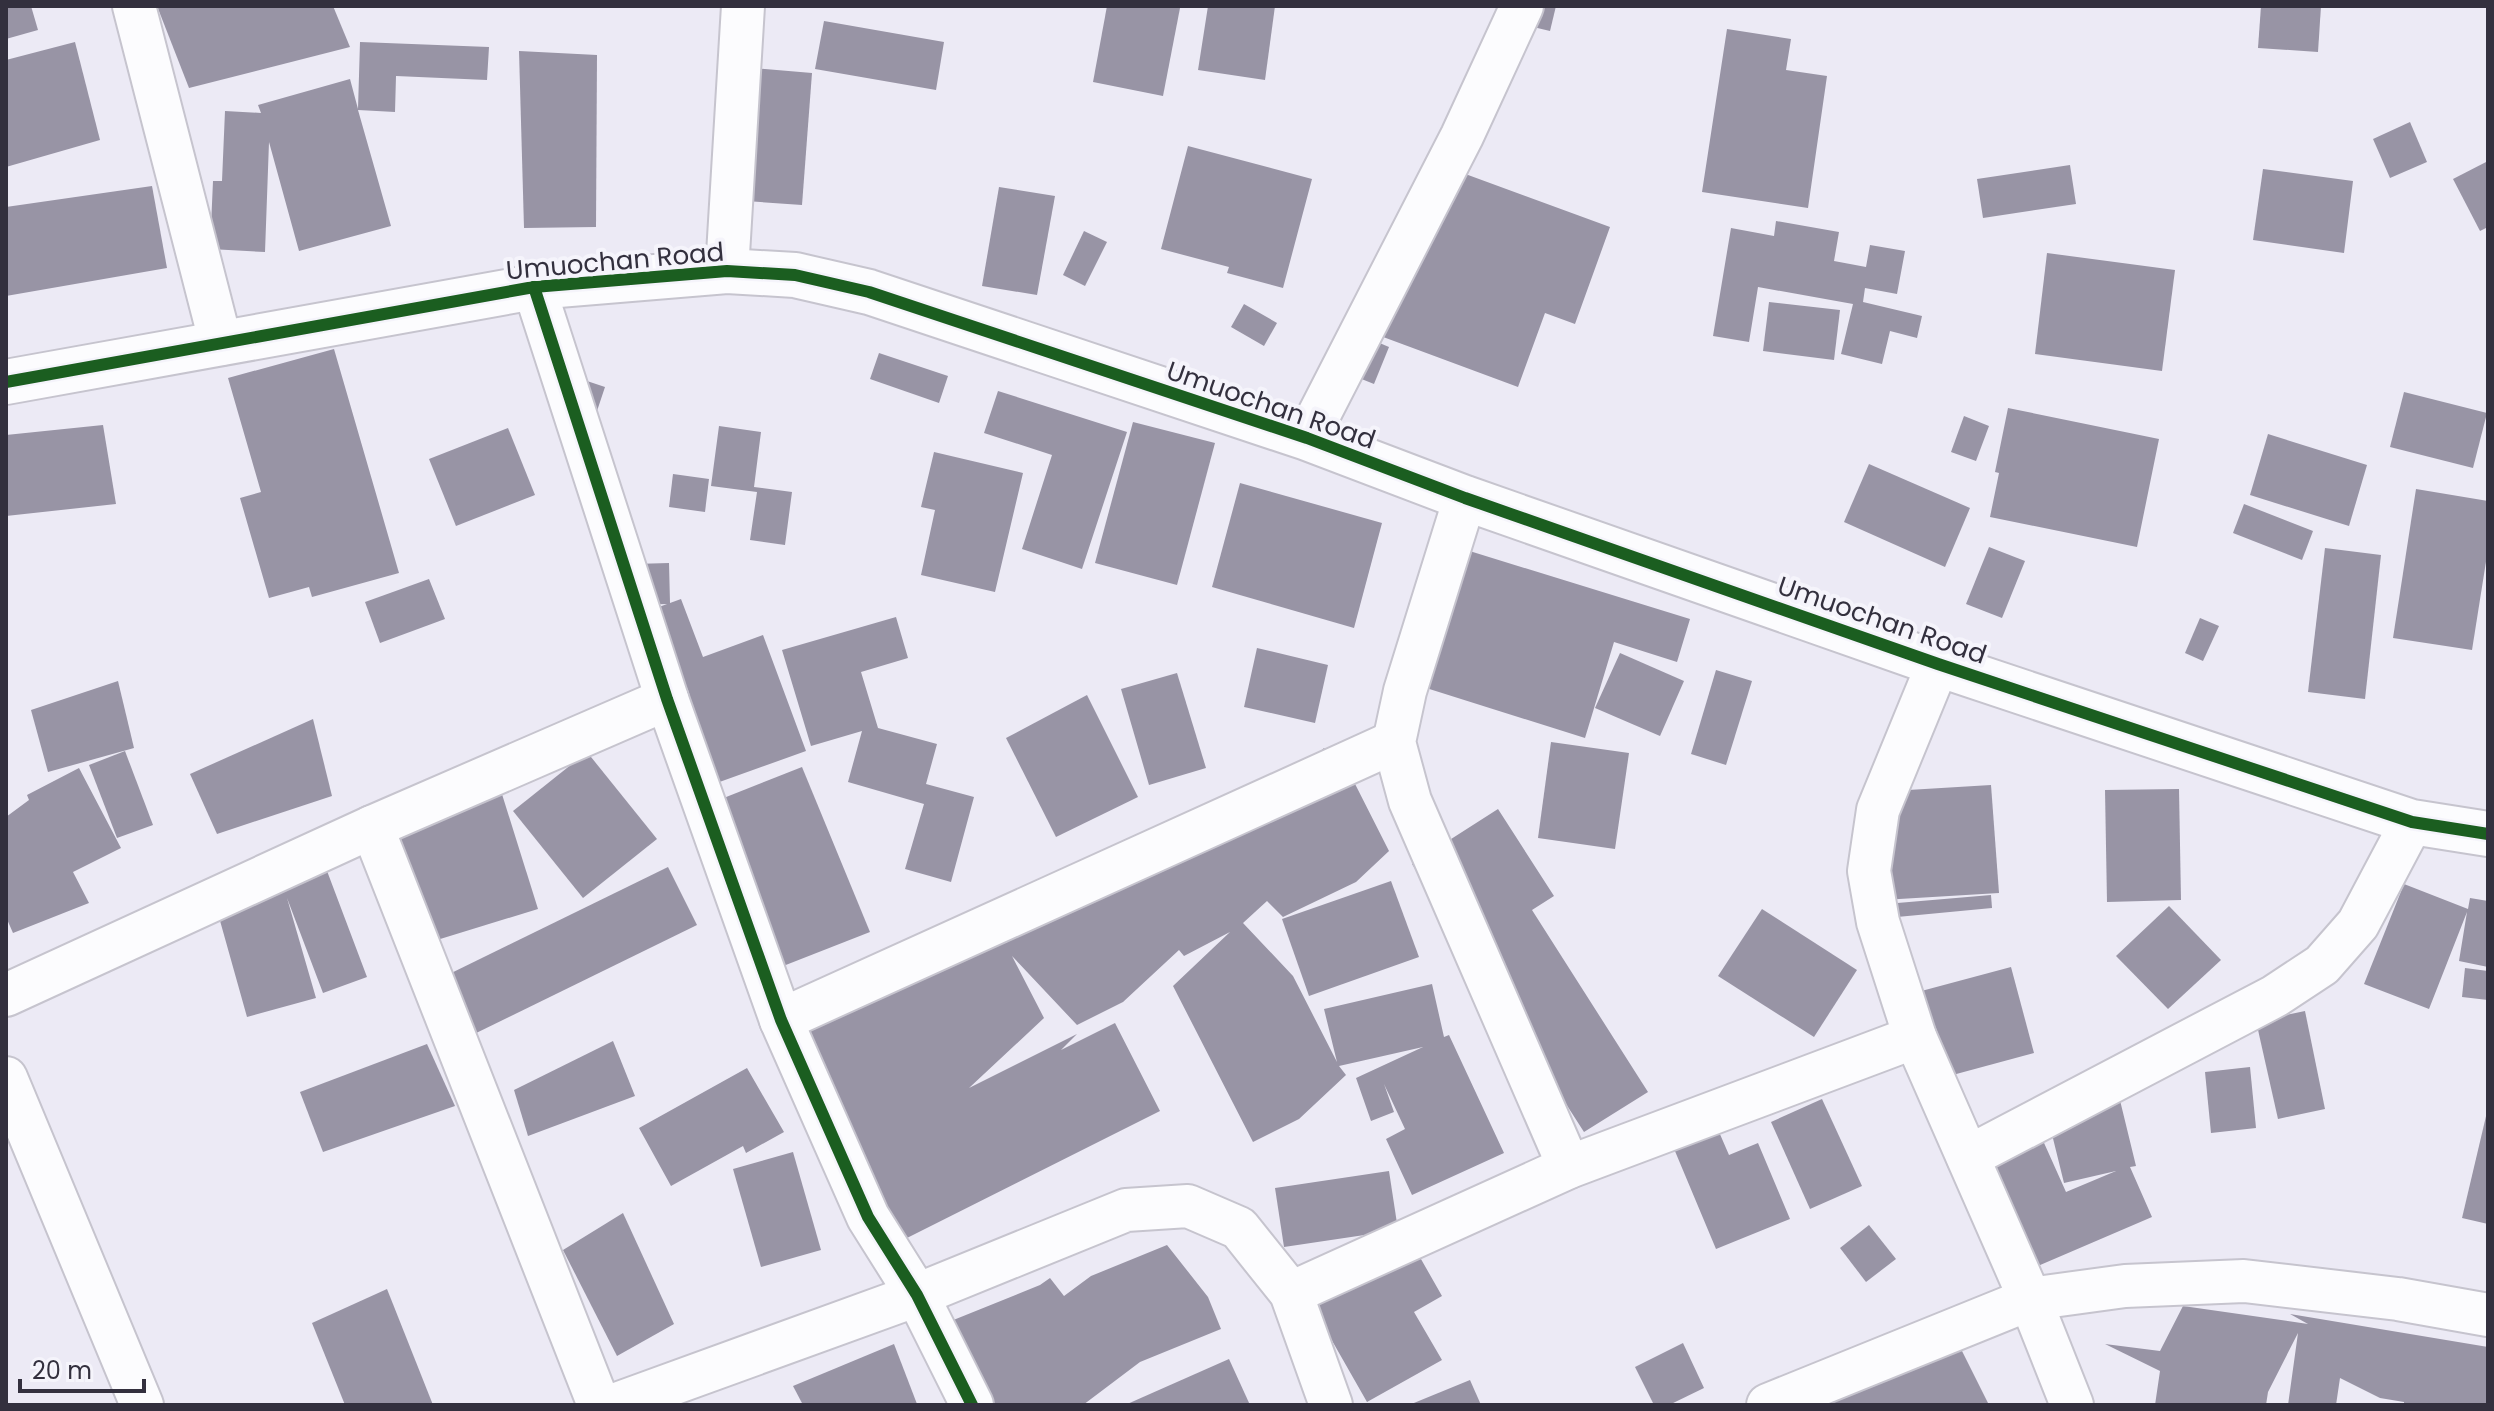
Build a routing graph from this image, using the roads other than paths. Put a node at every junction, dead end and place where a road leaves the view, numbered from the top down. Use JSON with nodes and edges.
{"nodes":[{"id":1,"x":134,"y":6,"type":"edge"},
{"id":2,"x":743,"y":6,"type":"edge"},
{"id":3,"x":1522,"y":6,"type":"edge"},
{"id":4,"x":727,"y":271,"type":"junction"},
{"id":5,"x":534,"y":287,"type":"junction"},
{"id":6,"x":221,"y":344,"type":"junction"},
{"id":7,"x":6,"y":382,"type":"edge"},
{"id":8,"x":1307,"y":438,"type":"junction"},
{"id":9,"x":1465,"y":498,"type":"junction"},
{"id":10,"x":1938,"y":664,"type":"junction"},
{"id":11,"x":667,"y":699,"type":"junction"},
{"id":12,"x":1394,"y":742,"type":"junction"},
{"id":13,"x":2412,"y":822,"type":"junction"},
{"id":14,"x":372,"y":827,"type":"junction"},
{"id":15,"x":2488,"y":834,"type":"edge"},
{"id":16,"x":6,"y":995,"type":"edge"},
{"id":17,"x":781,"y":1020,"type":"junction"},
{"id":18,"x":1915,"y":1037,"type":"junction"},
{"id":19,"x":6,"y":1078,"type":"edge"},
{"id":20,"x":1968,"y":1157,"type":"junction"},
{"id":21,"x":1569,"y":1167,"type":"junction"},
{"id":22,"x":1291,"y":1293,"type":"junction"},
{"id":23,"x":917,"y":1295,"type":"junction"},
{"id":24,"x":2030,"y":1299,"type":"junction"},
{"id":25,"x":2488,"y":1315,"type":"edge"},
{"id":26,"x":142,"y":1405,"type":"edge"},
{"id":27,"x":599,"y":1405,"type":"edge"},
{"id":28,"x":614,"y":1405,"type":"edge"},
{"id":29,"x":972,"y":1405,"type":"edge"},
{"id":30,"x":1331,"y":1405,"type":"edge"},
{"id":31,"x":1768,"y":1405,"type":"edge"},
{"id":32,"x":2072,"y":1405,"type":"edge"}],
"edges":[{"from":1,"to":6,"type":"street"},
{"from":2,"to":4,"type":"street"},
{"from":3,"to":8,"type":"street"},
{"from":4,"to":5,"type":"street","name":"Umuochan Road"},
{"from":4,"to":8,"type":"street","name":"Umuochan Road"},
{"from":5,"to":6,"type":"street","name":"Umuochan Road"},
{"from":5,"to":11,"type":"street"},
{"from":6,"to":7,"type":"street","name":"Umuochan Road"},
{"from":8,"to":9,"type":"street","name":"Umuochan Road"},
{"from":9,"to":10,"type":"street","name":"Umuochan Road"},
{"from":9,"to":12,"type":"street"},
{"from":10,"to":13,"type":"street","name":"Umuochan Road"},
{"from":10,"to":18,"type":"street"},
{"from":11,"to":14,"type":"street"},
{"from":11,"to":17,"type":"street"},
{"from":12,"to":17,"type":"street"},
{"from":12,"to":21,"type":"street"},
{"from":13,"to":15,"type":"street","name":"Umuochan Road"},
{"from":13,"to":20,"type":"street"},
{"from":14,"to":16,"type":"street"},
{"from":14,"to":27,"type":"street"},
{"from":17,"to":23,"type":"street"},
{"from":18,"to":20,"type":"street"},
{"from":18,"to":21,"type":"street"},
{"from":19,"to":26,"type":"street"},
{"from":20,"to":24,"type":"street"},
{"from":21,"to":22,"type":"street"},
{"from":22,"to":23,"type":"street"},
{"from":22,"to":30,"type":"street"},
{"from":23,"to":28,"type":"street"},
{"from":23,"to":29,"type":"street"},
{"from":24,"to":25,"type":"street"},
{"from":24,"to":31,"type":"street"},
{"from":24,"to":32,"type":"street"}]}
